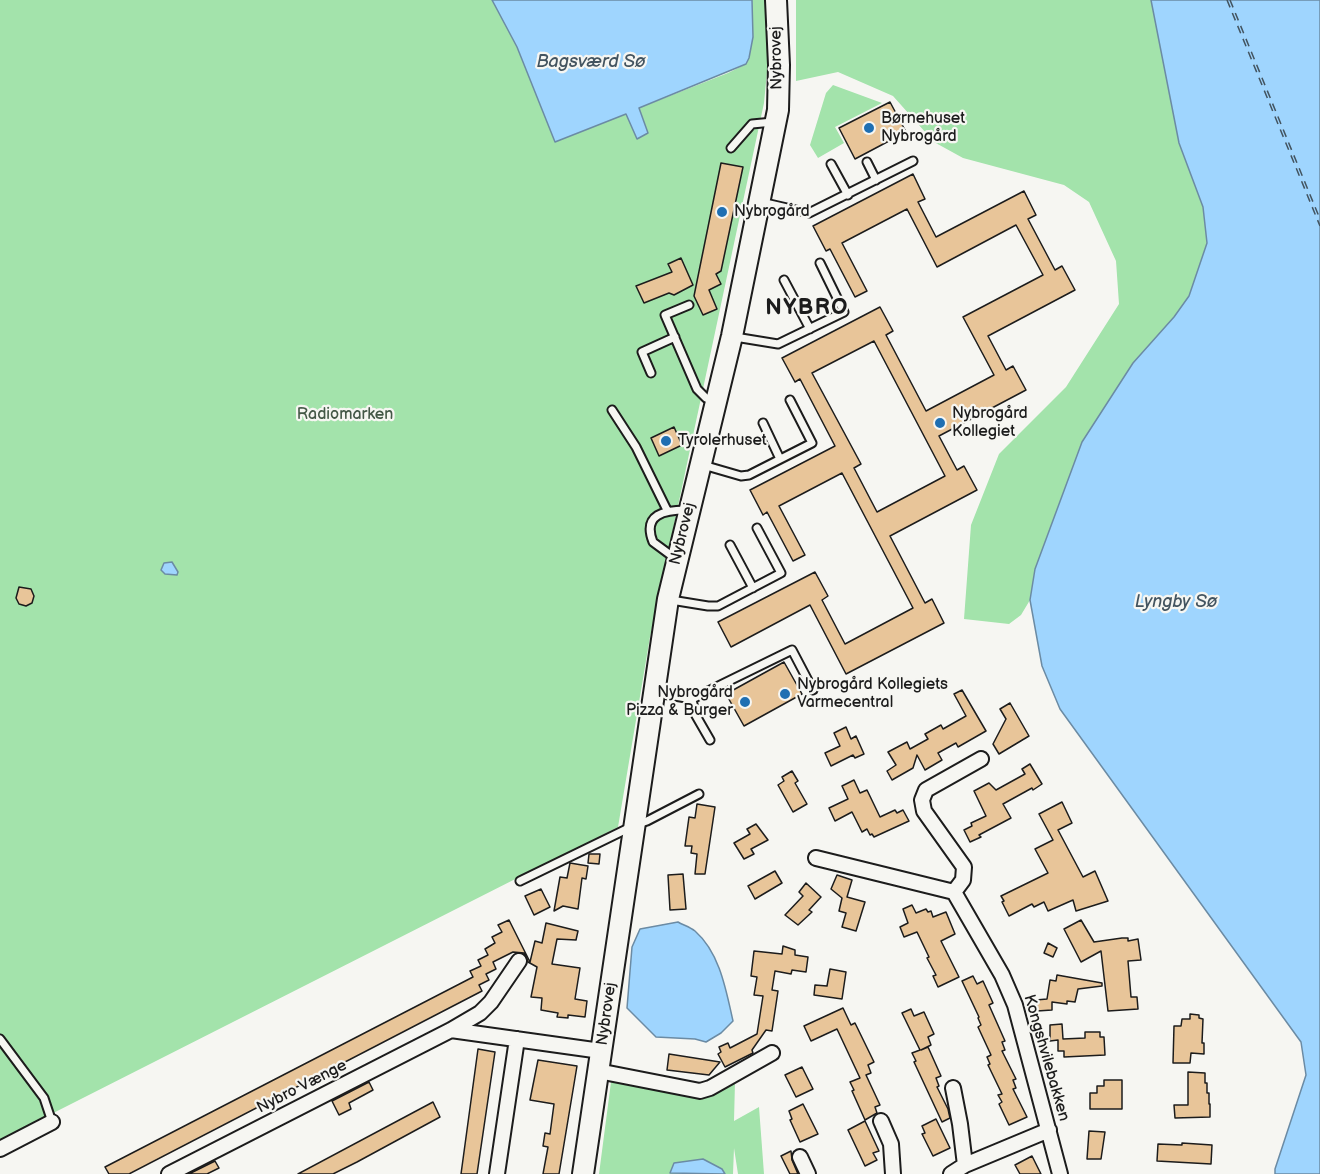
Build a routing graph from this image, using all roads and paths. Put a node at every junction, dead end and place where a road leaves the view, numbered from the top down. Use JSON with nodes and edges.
{"nodes":[{"id":1,"x":776,"y":0,"type":"edge"},
{"id":2,"x":775,"y":122,"type":"junction"},
{"id":3,"x":731,"y":148,"type":"dead end"},
{"id":4,"x":913,"y":160,"type":"dead end"},
{"id":5,"x":867,"y":162,"type":"dead end"},
{"id":6,"x":831,"y":164,"type":"dead end"},
{"id":7,"x":876,"y":180,"type":"junction"},
{"id":8,"x":848,"y":195,"type":"junction"},
{"id":9,"x":760,"y":202,"type":"junction"},
{"id":10,"x":820,"y":262,"type":"dead end"},
{"id":11,"x":784,"y":280,"type":"dead end"},
{"id":12,"x":689,"y":305,"type":"dead end"},
{"id":13,"x":810,"y":329,"type":"junction"},
{"id":14,"x":732,"y":336,"type":"junction"},
{"id":15,"x":675,"y":337,"type":"junction"},
{"id":16,"x":651,"y":373,"type":"dead end"},
{"id":17,"x":790,"y":400,"type":"dead end"},
{"id":18,"x":716,"y":401,"type":"junction"},
{"id":19,"x":612,"y":410,"type":"dead end"},
{"id":20,"x":763,"y":423,"type":"dead end"},
{"id":21,"x":780,"y":459,"type":"junction"},
{"id":22,"x":701,"y":464,"type":"junction"},
{"id":23,"x":667,"y":510,"type":"junction"},
{"id":24,"x":689,"y":510,"type":"junction"},
{"id":25,"x":757,"y":528,"type":"dead end"},
{"id":26,"x":730,"y":545,"type":"dead end"},
{"id":27,"x":677,"y":559,"type":"junction"},
{"id":28,"x":753,"y":588,"type":"junction"},
{"id":29,"x":668,"y":599,"type":"junction"},
{"id":30,"x":813,"y":690,"type":"dead end"},
{"id":31,"x":654,"y":693,"type":"junction"},
{"id":32,"x":692,"y":699,"type":"junction"},
{"id":33,"x":710,"y":740,"type":"dead end"},
{"id":34,"x":981,"y":759,"type":"dead end"},
{"id":35,"x":699,"y":794,"type":"dead end"},
{"id":36,"x":635,"y":825,"type":"junction"},
{"id":37,"x":816,"y":858,"type":"dead end"},
{"id":38,"x":520,"y":881,"type":"dead end"},
{"id":39,"x":954,"y":892,"type":"junction"},
{"id":40,"x":519,"y":961,"type":"dead end"},
{"id":41,"x":451,"y":1030,"type":"junction"},
{"id":42,"x":0,"y":1039,"type":"edge"},
{"id":43,"x":517,"y":1039,"type":"junction"},
{"id":44,"x":602,"y":1051,"type":"junction"},
{"id":45,"x":772,"y":1053,"type":"dead end"},
{"id":46,"x":598,"y":1071,"type":"junction"},
{"id":47,"x":952,"y":1088,"type":"dead end"},
{"id":48,"x":881,"y":1120,"type":"dead end"},
{"id":49,"x":52,"y":1122,"type":"joint"},
{"id":50,"x":1049,"y":1130,"type":"junction"},
{"id":51,"x":0,"y":1149,"type":"edge"},
{"id":52,"x":800,"y":1156,"type":"dead end"},
{"id":53,"x":965,"y":1166,"type":"junction"},
{"id":54,"x":169,"y":1174,"type":"edge"},
{"id":55,"x":497,"y":1174,"type":"edge"},
{"id":56,"x":583,"y":1174,"type":"edge"},
{"id":57,"x":808,"y":1174,"type":"edge"},
{"id":58,"x":893,"y":1174,"type":"edge"},
{"id":59,"x":951,"y":1174,"type":"edge"},
{"id":60,"x":1060,"y":1174,"type":"edge"}],
"edges":[{"from":1,"to":2,"type":"street","name":"Nybrovej"},
{"from":2,"to":3,"type":"lane"},
{"from":2,"to":9,"type":"street","name":"Nybrovej"},
{"from":4,"to":7,"type":"lane"},
{"from":5,"to":7,"type":"lane"},
{"from":6,"to":8,"type":"lane"},
{"from":7,"to":8,"type":"lane"},
{"from":8,"to":9,"type":"lane"},
{"from":9,"to":14,"type":"street","name":"Nybrovej"},
{"from":10,"to":13,"type":"lane"},
{"from":11,"to":13,"type":"lane"},
{"from":12,"to":15,"type":"lane"},
{"from":13,"to":14,"type":"lane"},
{"from":14,"to":18,"type":"street","name":"Nybrovej"},
{"from":15,"to":16,"type":"lane"},
{"from":15,"to":18,"type":"lane"},
{"from":17,"to":21,"type":"lane"},
{"from":18,"to":22,"type":"street","name":"Nybrovej"},
{"from":19,"to":23,"type":"lane"},
{"from":20,"to":21,"type":"lane"},
{"from":21,"to":22,"type":"lane"},
{"from":22,"to":24,"type":"street","name":"Nybrovej"},
{"from":23,"to":24,"type":"lane"},
{"from":23,"to":27,"type":"lane"},
{"from":24,"to":27,"type":"street","name":"Nybrovej"},
{"from":25,"to":28,"type":"lane"},
{"from":26,"to":28,"type":"lane"},
{"from":27,"to":29,"type":"street","name":"Nybrovej"},
{"from":28,"to":29,"type":"lane"},
{"from":29,"to":31,"type":"street","name":"Nybrovej"},
{"from":30,"to":32,"type":"lane"},
{"from":31,"to":32,"type":"lane"},
{"from":31,"to":36,"type":"street","name":"Nybrovej"},
{"from":32,"to":33,"type":"lane"},
{"from":34,"to":39,"type":"street"},
{"from":35,"to":36,"type":"lane"},
{"from":36,"to":38,"type":"lane"},
{"from":36,"to":44,"type":"street","name":"Nybrovej"},
{"from":37,"to":39,"type":"street"},
{"from":39,"to":50,"type":"street","name":"Kongshvilebakken"},
{"from":40,"to":41,"type":"street","name":"Nybro Vænge"},
{"from":41,"to":43,"type":"street"},
{"from":41,"to":54,"type":"street","name":"Nybro Vænge"},
{"from":42,"to":49,"type":"lane"},
{"from":43,"to":44,"type":"street"},
{"from":43,"to":55,"type":"street"},
{"from":44,"to":46,"type":"street","name":"Nybrovej"},
{"from":45,"to":46,"type":"street"},
{"from":46,"to":56,"type":"street","name":"Nybrovej"},
{"from":47,"to":53,"type":"street"},
{"from":48,"to":58,"type":"street"},
{"from":49,"to":51,"type":"street"},
{"from":50,"to":53,"type":"street"},
{"from":50,"to":60,"type":"street","name":"Kongshvilebakken"},
{"from":52,"to":57,"type":"street"},
{"from":53,"to":59,"type":"street"}]}
